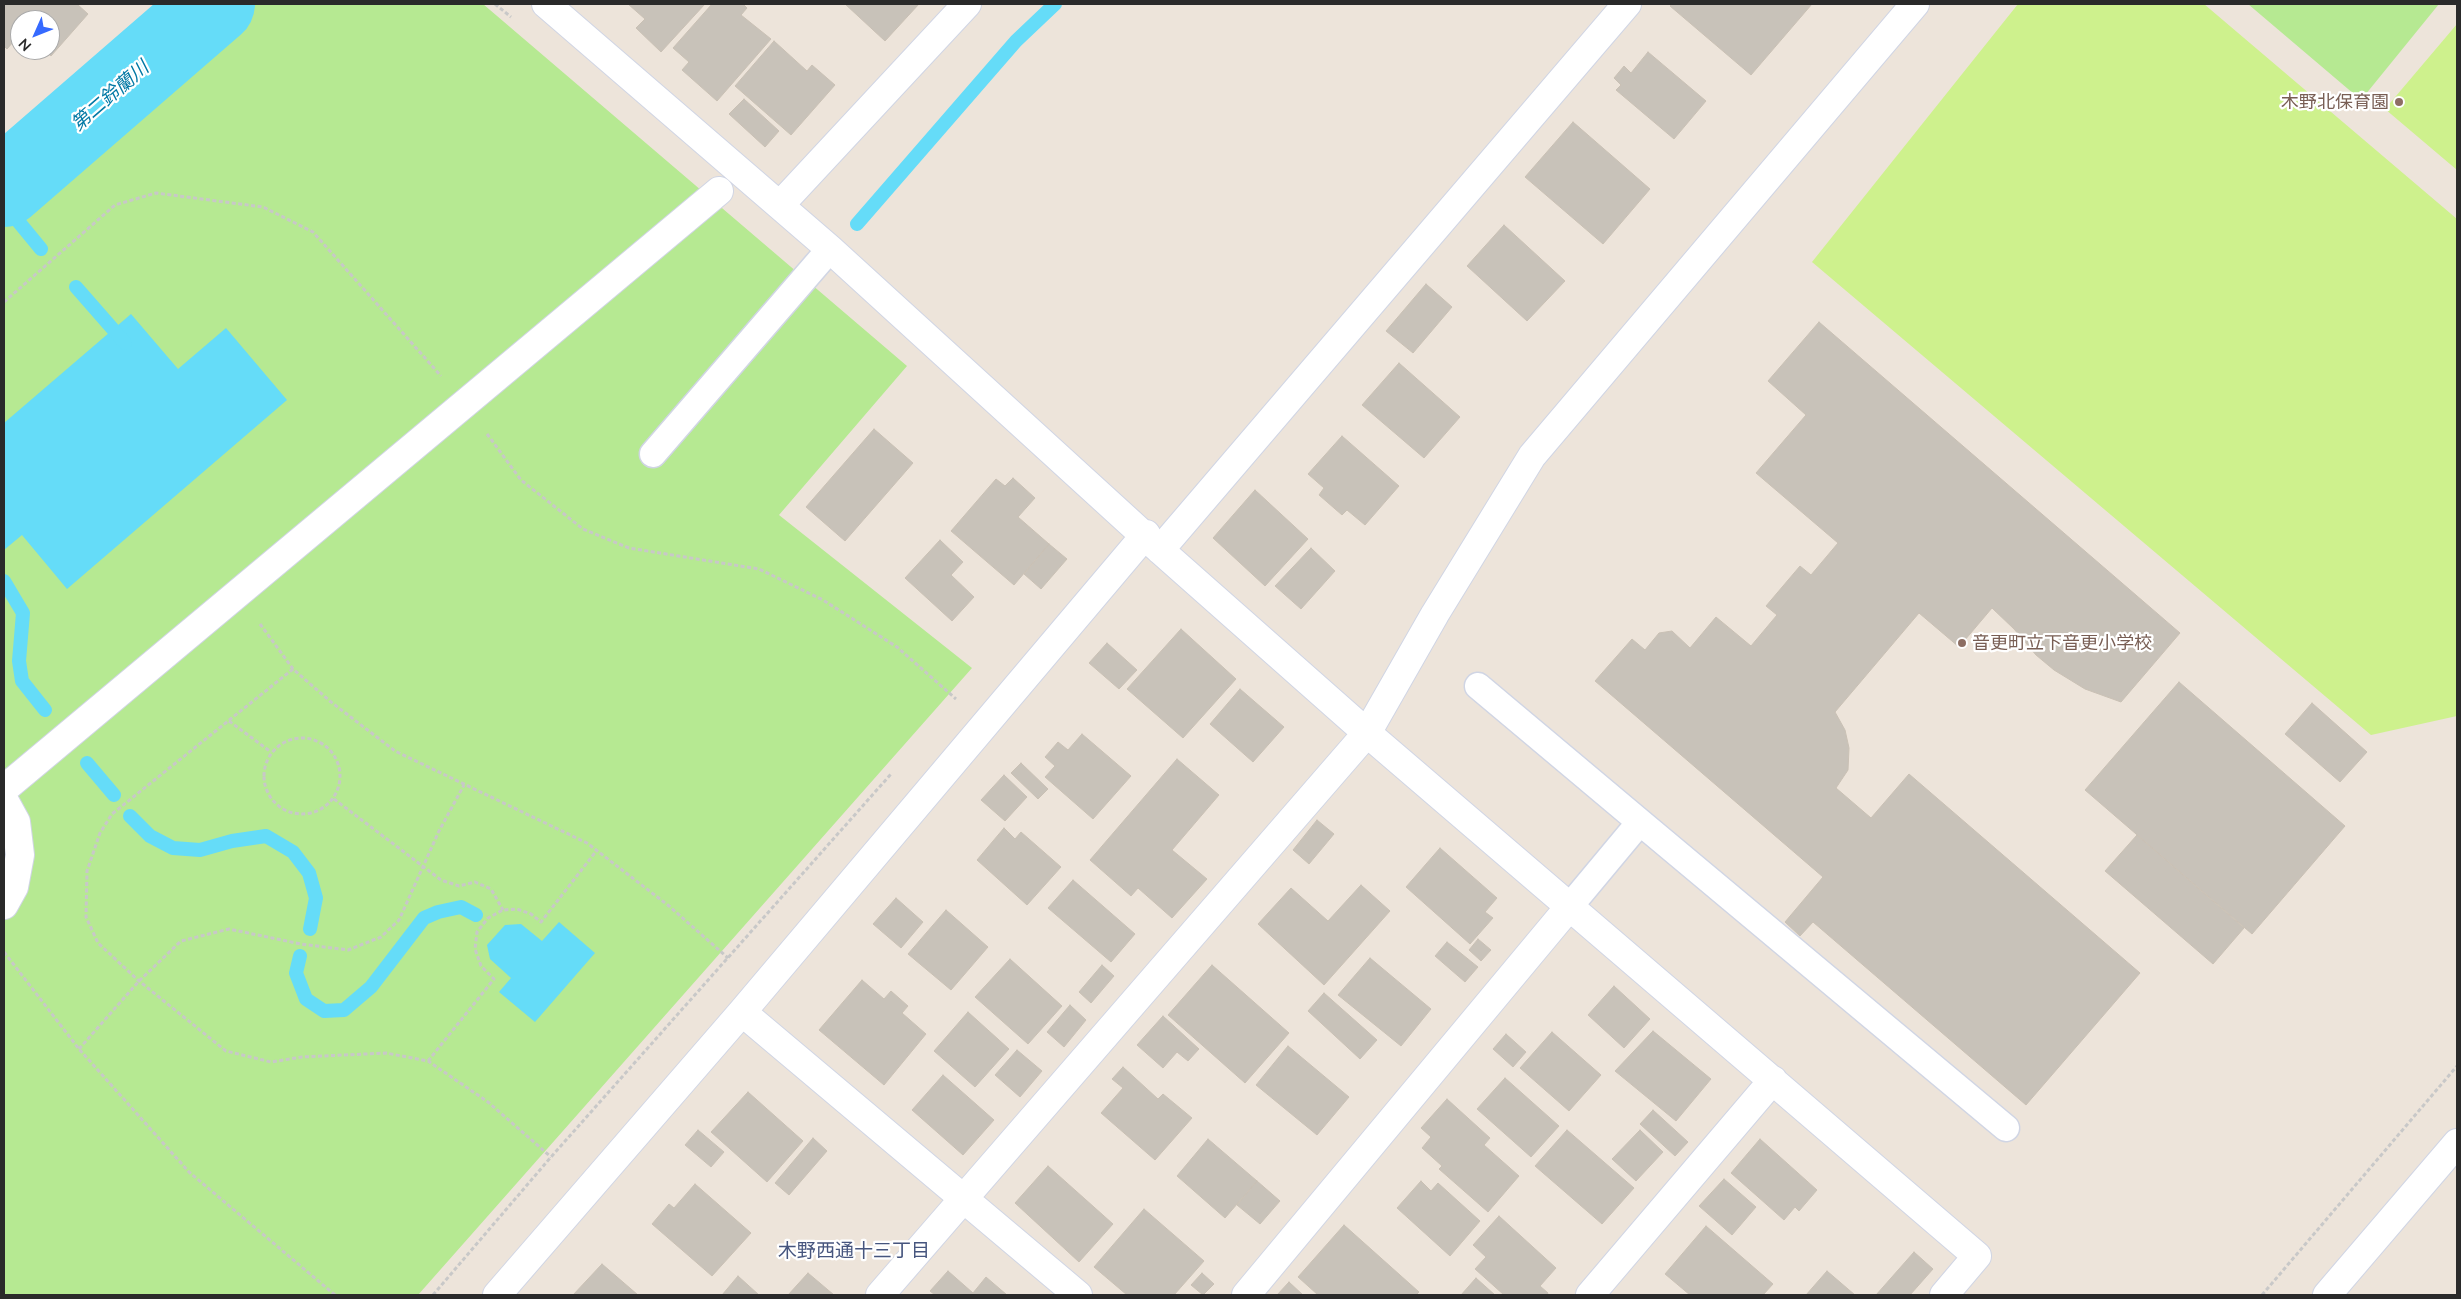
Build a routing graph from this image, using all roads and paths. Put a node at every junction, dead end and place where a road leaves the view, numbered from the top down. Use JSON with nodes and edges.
{"nodes":[{"id":1,"x":495,"y":4,"type":"edge"},
{"id":2,"x":546,"y":4,"type":"edge"},
{"id":3,"x":967,"y":4,"type":"edge"},
{"id":4,"x":1627,"y":4,"type":"edge"},
{"id":5,"x":1915,"y":4,"type":"edge"},
{"id":6,"x":518,"y":22,"type":"dead end"},
{"id":7,"x":719,"y":191,"type":"dead end"},
{"id":8,"x":780,"y":204,"type":"junction"},
{"id":9,"x":830,"y":249,"type":"junction"},
{"id":10,"x":654,"y":454,"type":"dead end"},
{"id":11,"x":1153,"y":542,"type":"junction"},
{"id":12,"x":237,"y":594,"type":"junction"},
{"id":13,"x":293,"y":669,"type":"junction"},
{"id":14,"x":1478,"y":686,"type":"dead end"},
{"id":15,"x":962,"y":692,"type":"dead end"},
{"id":16,"x":950,"y":707,"type":"dead end"},
{"id":17,"x":229,"y":721,"type":"junction"},
{"id":18,"x":1367,"y":734,"type":"junction"},
{"id":19,"x":271,"y":752,"type":"junction"},
{"id":20,"x":897,"y":766,"type":"dead end"},
{"id":21,"x":464,"y":785,"type":"junction"},
{"id":22,"x":4,"y":790,"type":"edge"},
{"id":23,"x":334,"y":799,"type":"junction"},
{"id":24,"x":4,"y":800,"type":"edge"},
{"id":25,"x":1640,"y":822,"type":"junction"},
{"id":26,"x":597,"y":850,"type":"junction"},
{"id":27,"x":423,"y":866,"type":"junction"},
{"id":28,"x":4,"y":905,"type":"edge"},
{"id":29,"x":1570,"y":906,"type":"junction"},
{"id":30,"x":503,"y":910,"type":"junction"},
{"id":31,"x":4,"y":952,"type":"edge"},
{"id":32,"x":728,"y":958,"type":"junction"},
{"id":33,"x":140,"y":981,"type":"junction"},
{"id":34,"x":742,"y":1012,"type":"junction"},
{"id":35,"x":79,"y":1049,"type":"junction"},
{"id":36,"x":428,"y":1061,"type":"junction"},
{"id":37,"x":2457,"y":1066,"type":"edge"},
{"id":38,"x":1773,"y":1080,"type":"junction"},
{"id":39,"x":2006,"y":1128,"type":"dead end"},
{"id":40,"x":2457,"y":1143,"type":"edge"},
{"id":41,"x":551,"y":1157,"type":"junction"},
{"id":42,"x":963,"y":1200,"type":"junction"},
{"id":43,"x":335,"y":1295,"type":"edge"},
{"id":44,"x":433,"y":1295,"type":"edge"},
{"id":45,"x":497,"y":1295,"type":"edge"},
{"id":46,"x":880,"y":1295,"type":"edge"},
{"id":47,"x":1078,"y":1295,"type":"edge"},
{"id":48,"x":1246,"y":1295,"type":"edge"},
{"id":49,"x":1590,"y":1295,"type":"edge"},
{"id":50,"x":1944,"y":1295,"type":"edge"},
{"id":51,"x":2262,"y":1295,"type":"edge"},
{"id":52,"x":2327,"y":1295,"type":"edge"}],
"edges":[{"from":1,"to":6,"type":"path"},
{"from":2,"to":8,"type":"street"},
{"from":3,"to":8,"type":"street"},
{"from":4,"to":11,"type":"street"},
{"from":5,"to":18,"type":"street"},
{"from":7,"to":12,"type":"street"},
{"from":8,"to":9,"type":"street"},
{"from":9,"to":10,"type":"lane"},
{"from":9,"to":11,"type":"street"},
{"from":11,"to":18,"type":"street"},
{"from":11,"to":34,"type":"street"},
{"from":12,"to":13,"type":"path"},
{"from":12,"to":22,"type":"street"},
{"from":13,"to":17,"type":"path"},
{"from":13,"to":21,"type":"path"},
{"from":14,"to":25,"type":"lane"},
{"from":15,"to":16,"type":"path"},
{"from":17,"to":19,"type":"path"},
{"from":17,"to":33,"type":"path"},
{"from":18,"to":29,"type":"street"},
{"from":18,"to":42,"type":"street"},
{"from":19,"to":23,"type":"path"},
{"from":19,"to":23,"type":"path"},
{"from":20,"to":32,"type":"path"},
{"from":21,"to":26,"type":"path"},
{"from":21,"to":27,"type":"path"},
{"from":23,"to":27,"type":"path"},
{"from":24,"to":28,"type":"street"},
{"from":25,"to":29,"type":"lane"},
{"from":25,"to":39,"type":"lane"},
{"from":26,"to":30,"type":"path"},
{"from":26,"to":32,"type":"path"},
{"from":27,"to":30,"type":"path"},
{"from":27,"to":33,"type":"path"},
{"from":29,"to":38,"type":"street"},
{"from":29,"to":48,"type":"street"},
{"from":30,"to":36,"type":"path"},
{"from":31,"to":35,"type":"path"},
{"from":32,"to":41,"type":"path"},
{"from":33,"to":35,"type":"path"},
{"from":33,"to":36,"type":"path"},
{"from":34,"to":42,"type":"street"},
{"from":34,"to":45,"type":"street"},
{"from":35,"to":43,"type":"path"},
{"from":36,"to":41,"type":"path"},
{"from":37,"to":51,"type":"path"},
{"from":38,"to":49,"type":"street"},
{"from":38,"to":50,"type":"street"},
{"from":40,"to":52,"type":"street"},
{"from":41,"to":44,"type":"path"},
{"from":42,"to":46,"type":"street"},
{"from":42,"to":47,"type":"street"}]}
